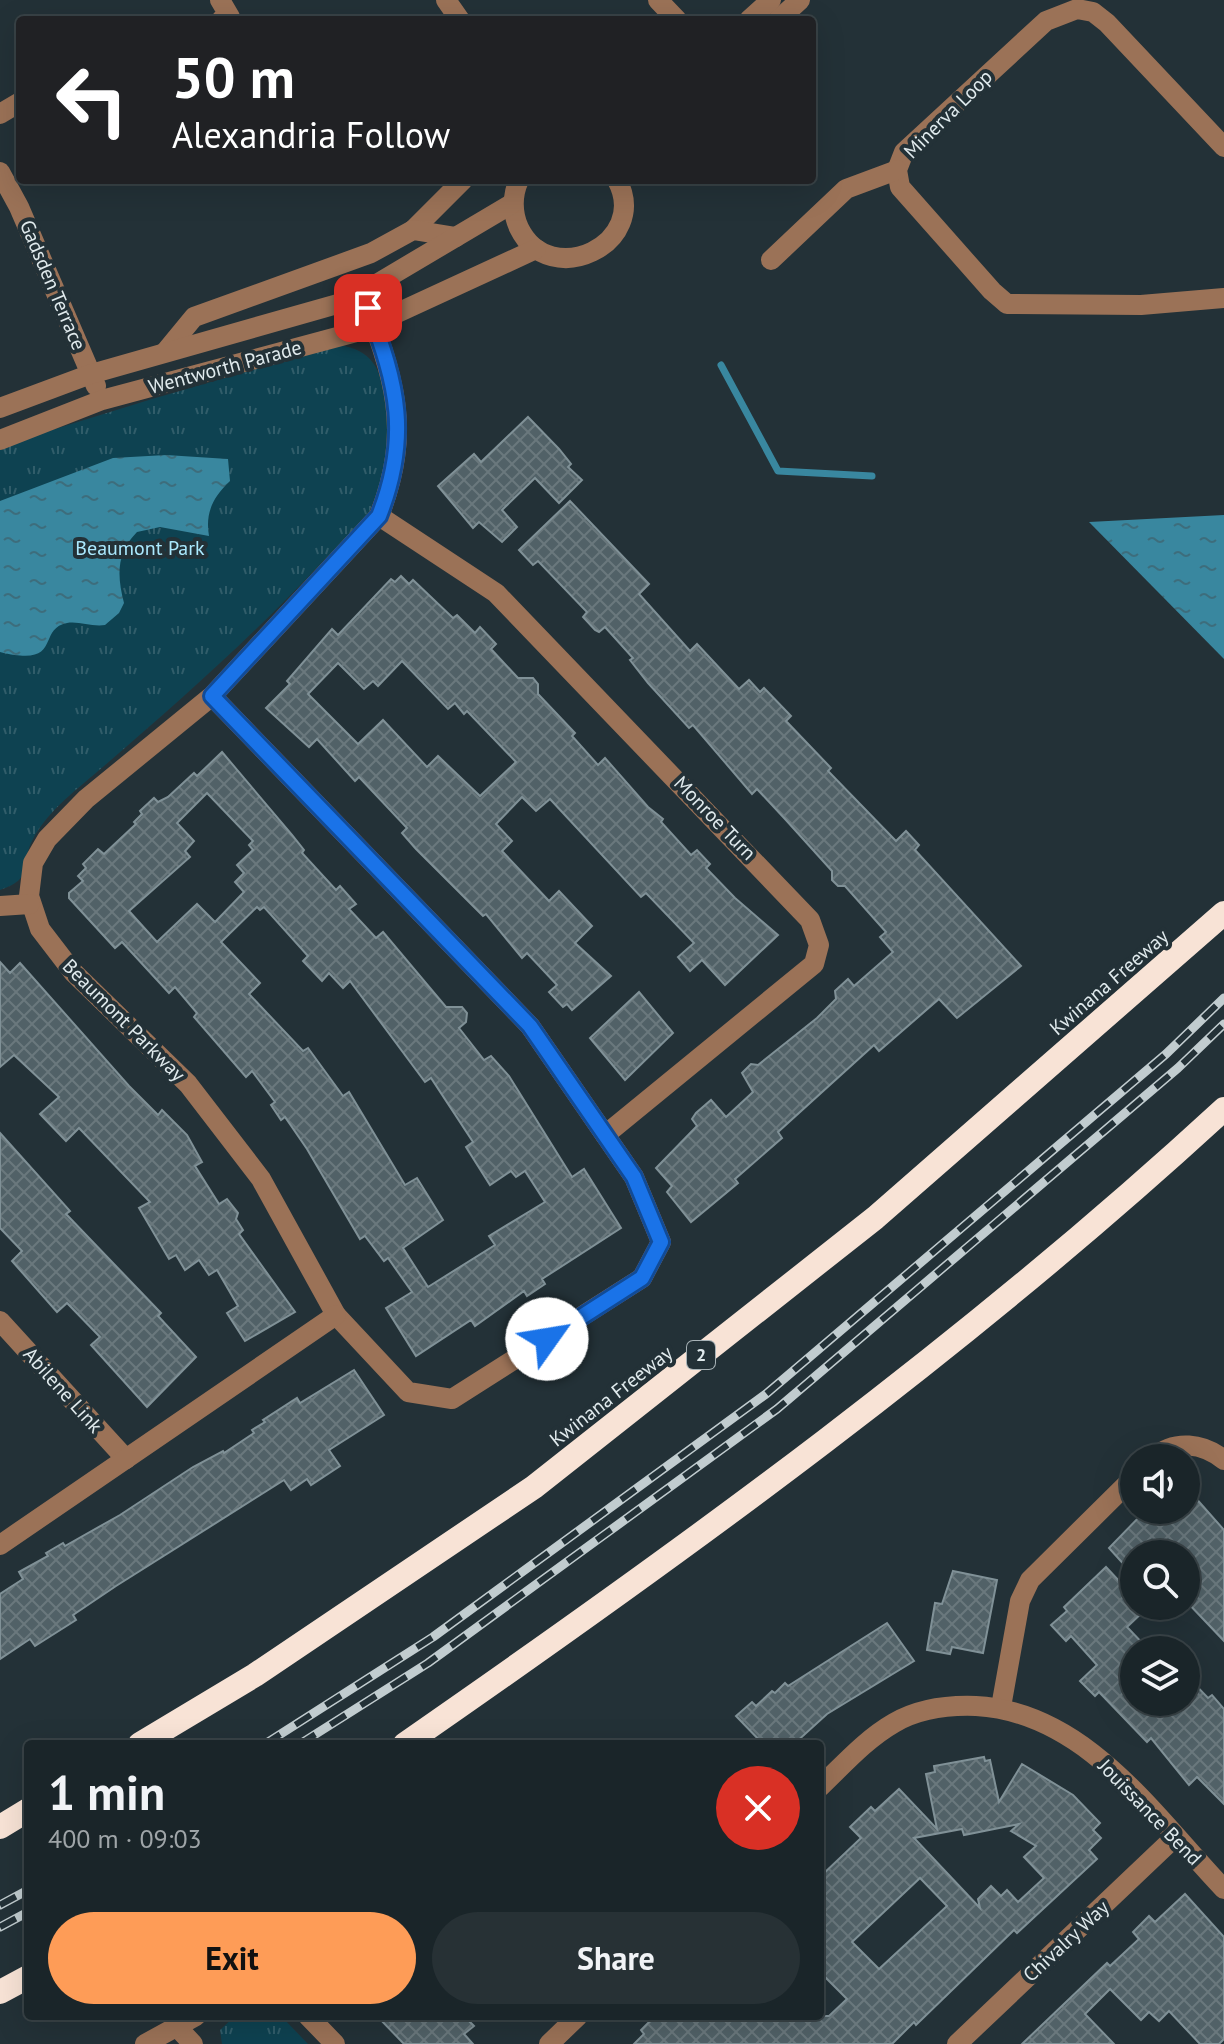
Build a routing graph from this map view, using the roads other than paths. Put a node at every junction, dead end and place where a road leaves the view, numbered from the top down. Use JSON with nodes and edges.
{"nodes":[{"id":1,"x":658,"y":0,"type":"edge"},
{"id":2,"x":771,"y":0,"type":"edge"},
{"id":3,"x":800,"y":0,"type":"edge"},
{"id":4,"x":1078,"y":5,"type":"edge"},
{"id":5,"x":673,"y":16,"type":"edge"},
{"id":6,"x":753,"y":16,"type":"edge"},
{"id":7,"x":782,"y":16,"type":"edge"},
{"id":8,"x":1224,"y":147,"type":"edge"},
{"id":9,"x":897,"y":170,"type":"junction"},
{"id":10,"x":0,"y":172,"type":"edge"},
{"id":11,"x":459,"y":184,"type":"edge"},
{"id":12,"x":618,"y":184,"type":"edge"},
{"id":13,"x":636,"y":184,"type":"edge"},
{"id":14,"x":516,"y":187,"type":"edge"},
{"id":15,"x":624,"y":203,"type":"junction"},
{"id":16,"x":413,"y":230,"type":"junction"},
{"id":17,"x":456,"y":237,"type":"junction"},
{"id":18,"x":536,"y":249,"type":"junction"},
{"id":19,"x":771,"y":260,"type":"dead end"},
{"id":20,"x":362,"y":293,"type":"junction"},
{"id":21,"x":1224,"y":298,"type":"edge"},
{"id":22,"x":374,"y":324,"type":"junction"},
{"id":23,"x":166,"y":351,"type":"junction"},
{"id":24,"x":91,"y":374,"type":"junction"},
{"id":25,"x":102,"y":400,"type":"junction"},
{"id":26,"x":0,"y":408,"type":"edge"},
{"id":27,"x":0,"y":440,"type":"edge"},
{"id":28,"x":379,"y":516,"type":"junction"},
{"id":29,"x":212,"y":696,"type":"junction"},
{"id":30,"x":30,"y":904,"type":"junction"},
{"id":31,"x":0,"y":906,"type":"edge"},
{"id":32,"x":1224,"y":913,"type":"edge"},
{"id":33,"x":1224,"y":1109,"type":"edge"},
{"id":34,"x":605,"y":1135,"type":"junction"},
{"id":35,"x":336,"y":1315,"type":"junction"},
{"id":36,"x":0,"y":1321,"type":"edge"},
{"id":37,"x":1200,"y":1447,"type":"edge"},
{"id":38,"x":126,"y":1459,"type":"junction"},
{"id":39,"x":1224,"y":1460,"type":"edge"},
{"id":40,"x":1120,"y":1491,"type":"edge"},
{"id":41,"x":0,"y":1545,"type":"edge"},
{"id":42,"x":1001,"y":1707,"type":"junction"},
{"id":43,"x":147,"y":1740,"type":"edge"},
{"id":44,"x":411,"y":1740,"type":"edge"},
{"id":45,"x":824,"y":1784,"type":"edge"},
{"id":46,"x":24,"y":1812,"type":"edge"},
{"id":47,"x":0,"y":1827,"type":"edge"},
{"id":48,"x":1174,"y":1838,"type":"junction"},
{"id":49,"x":1224,"y":1889,"type":"edge"},
{"id":50,"x":24,"y":1979,"type":"edge"},
{"id":51,"x":0,"y":1992,"type":"edge"},
{"id":52,"x":189,"y":2020,"type":"edge"},
{"id":53,"x":312,"y":2020,"type":"edge"},
{"id":54,"x":574,"y":2020,"type":"edge"},
{"id":55,"x":177,"y":2027,"type":"junction"},
{"id":56,"x":145,"y":2044,"type":"edge"},
{"id":57,"x":193,"y":2044,"type":"edge"},
{"id":58,"x":335,"y":2044,"type":"edge"},
{"id":59,"x":549,"y":2044,"type":"edge"},
{"id":60,"x":957,"y":2044,"type":"edge"}],
"edges":[{"from":1,"to":5,"type":"street"},
{"from":2,"to":6,"type":"street"},
{"from":3,"to":7,"type":"street"},
{"from":4,"to":8,"type":"street","name":"Minerva Loop"},
{"from":4,"to":9,"type":"street","name":"Minerva Loop"},
{"from":9,"to":19,"type":"street"},
{"from":9,"to":21,"type":"street","name":"Minerva Loop"},
{"from":10,"to":24,"type":"street","name":"Gadsden Terrace"},
{"from":11,"to":16,"type":"street"},
{"from":12,"to":15,"type":"street"},
{"from":13,"to":15,"type":"street"},
{"from":14,"to":17,"type":"street","name":"Wentworth Parade"},
{"from":14,"to":18,"type":"street","name":"Wentworth Parade"},
{"from":15,"to":18,"type":"street"},
{"from":16,"to":17,"type":"street"},
{"from":16,"to":23,"type":"street"},
{"from":17,"to":20,"type":"street","name":"Wentworth Parade"},
{"from":18,"to":22,"type":"street","name":"Wentworth Parade"},
{"from":20,"to":22,"type":"street"},
{"from":20,"to":23,"type":"street","name":"Wentworth Parade"},
{"from":22,"to":25,"type":"street","name":"Wentworth Parade"},
{"from":22,"to":28,"type":"street"},
{"from":23,"to":24,"type":"street","name":"Wentworth Parade"},
{"from":24,"to":25,"type":"street","name":"Gadsden Terrace"},
{"from":24,"to":26,"type":"street","name":"Wentworth Parade"},
{"from":25,"to":27,"type":"street","name":"Wentworth Parade"},
{"from":28,"to":29,"type":"street"},
{"from":28,"to":34,"type":"street","name":"Monroe Turn"},
{"from":29,"to":30,"type":"street"},
{"from":29,"to":34,"type":"street"},
{"from":30,"to":31,"type":"street"},
{"from":30,"to":35,"type":"street","name":"Beaumont Parkway"},
{"from":32,"to":43,"type":"highway","name":"Kwinana Freeway","number":"2"},
{"from":33,"to":44,"type":"highway"},
{"from":34,"to":35,"type":"street","name":"Beaumont Parkway"},
{"from":35,"to":38,"type":"street"},
{"from":36,"to":38,"type":"street","name":"Abilene Link"},
{"from":37,"to":39,"type":"street"},
{"from":38,"to":41,"type":"street"},
{"from":40,"to":42,"type":"street"},
{"from":42,"to":45,"type":"street","name":"Jouissance Bend"},
{"from":42,"to":48,"type":"street","name":"Jouissance Bend"},
{"from":46,"to":47,"type":"highway"},
{"from":48,"to":49,"type":"street","name":"Jouissance Bend"},
{"from":48,"to":60,"type":"street","name":"Chivalry Way"},
{"from":50,"to":51,"type":"highway"},
{"from":52,"to":55,"type":"street"},
{"from":53,"to":58,"type":"street"},
{"from":54,"to":59,"type":"street"},
{"from":55,"to":56,"type":"street"},
{"from":55,"to":57,"type":"street"}]}
